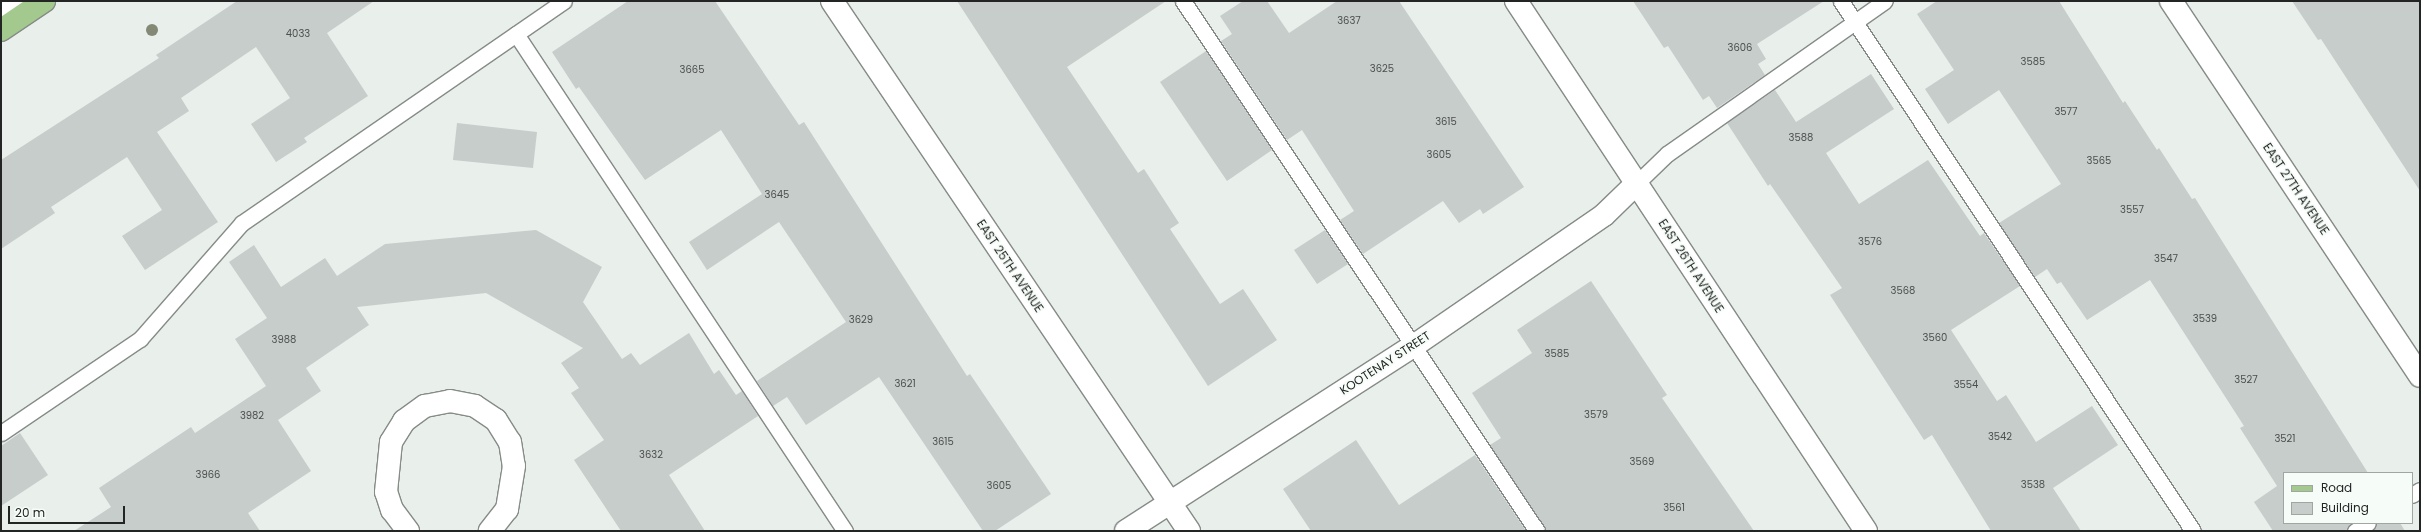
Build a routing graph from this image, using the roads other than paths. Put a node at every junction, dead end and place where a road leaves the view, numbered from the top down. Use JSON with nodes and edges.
{"nodes":[{"id":1,"x":14,"y":1,"type":"edge"},
{"id":2,"x":44,"y":1,"type":"edge"},
{"id":3,"x":564,"y":1,"type":"edge"},
{"id":4,"x":832,"y":1,"type":"edge"},
{"id":5,"x":1183,"y":1,"type":"edge"},
{"id":6,"x":1516,"y":1,"type":"edge"},
{"id":7,"x":1841,"y":1,"type":"edge"},
{"id":8,"x":1885,"y":1,"type":"edge"},
{"id":9,"x":2171,"y":1,"type":"edge"},
{"id":10,"x":1,"y":16,"type":"edge"},
{"id":11,"x":1855,"y":22,"type":"junction"},
{"id":12,"x":1,"y":30,"type":"edge"},
{"id":13,"x":516,"y":34,"type":"junction"},
{"id":14,"x":1636,"y":184,"type":"junction"},
{"id":15,"x":1414,"y":344,"type":"junction"},
{"id":16,"x":2420,"y":376,"type":"edge"},
{"id":17,"x":1,"y":433,"type":"edge"},
{"id":18,"x":1169,"y":502,"type":"junction"},
{"id":19,"x":2366,"y":524,"type":"edge"},
{"id":20,"x":408,"y":531,"type":"edge"},
{"id":21,"x":492,"y":531,"type":"edge"},
{"id":22,"x":845,"y":531,"type":"edge"},
{"id":23,"x":1126,"y":531,"type":"edge"},
{"id":24,"x":1189,"y":531,"type":"edge"},
{"id":25,"x":1537,"y":531,"type":"edge"},
{"id":26,"x":1866,"y":531,"type":"edge"},
{"id":27,"x":2193,"y":531,"type":"edge"},
{"id":28,"x":2355,"y":531,"type":"edge"}],
"edges":[{"from":1,"to":10,"type":"street"},
{"from":2,"to":12,"type":"main road"},
{"from":3,"to":13,"type":"lane"},
{"from":4,"to":18,"type":"street","name":"EAST 25TH AVENUE"},
{"from":5,"to":15,"type":"lane"},
{"from":6,"to":14,"type":"street","name":"EAST 26TH AVENUE"},
{"from":7,"to":11,"type":"lane"},
{"from":8,"to":11,"type":"lane"},
{"from":9,"to":16,"type":"street","name":"EAST 27TH AVENUE"},
{"from":11,"to":14,"type":"lane"},
{"from":11,"to":27,"type":"lane"},
{"from":13,"to":17,"type":"lane"},
{"from":13,"to":22,"type":"lane"},
{"from":14,"to":15,"type":"street","name":"KOOTENAY STREET"},
{"from":14,"to":26,"type":"street","name":"EAST 26TH AVENUE"},
{"from":15,"to":18,"type":"street","name":"KOOTENAY STREET"},
{"from":15,"to":25,"type":"lane"},
{"from":18,"to":23,"type":"street","name":"KOOTENAY STREET"},
{"from":18,"to":24,"type":"street","name":"EAST 25TH AVENUE"},
{"from":19,"to":28,"type":"lane"},
{"from":20,"to":21,"type":"street"}]}
